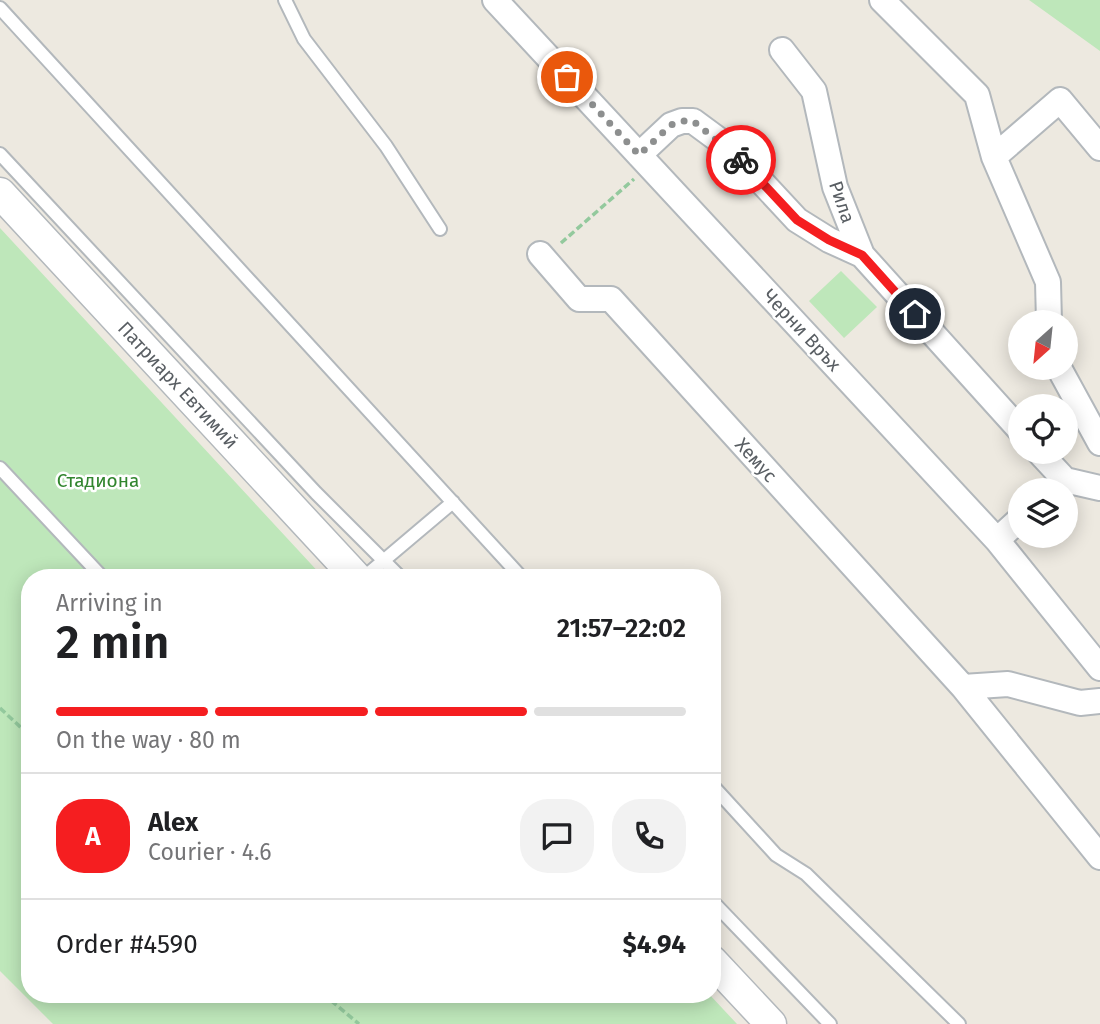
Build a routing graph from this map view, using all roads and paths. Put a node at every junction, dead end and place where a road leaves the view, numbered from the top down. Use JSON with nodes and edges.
{"nodes":[{"id":1,"x":285,"y":0,"type":"edge"},
{"id":2,"x":495,"y":0,"type":"edge"},
{"id":3,"x":882,"y":0,"type":"edge"},
{"id":4,"x":0,"y":8,"type":"edge"},
{"id":5,"x":782,"y":50,"type":"dead end"},
{"id":6,"x":1100,"y":148,"type":"edge"},
{"id":7,"x":0,"y":154,"type":"edge"},
{"id":8,"x":994,"y":157,"type":"junction"},
{"id":9,"x":644,"y":160,"type":"junction"},
{"id":10,"x":0,"y":193,"type":"edge"},
{"id":11,"x":440,"y":229,"type":"dead end"},
{"id":12,"x":862,"y":255,"type":"junction"},
{"id":13,"x":542,"y":256,"type":"joint"},
{"id":14,"x":1049,"y":310,"type":"edge"},
{"id":15,"x":1066,"y":380,"type":"edge"},
{"id":16,"x":1008,"y":417,"type":"edge"},
{"id":17,"x":1100,"y":443,"type":"edge"},
{"id":18,"x":0,"y":468,"type":"edge"},
{"id":19,"x":1078,"y":486,"type":"edge"},
{"id":20,"x":1100,"y":488,"type":"edge"},
{"id":21,"x":453,"y":502,"type":"junction"},
{"id":22,"x":1008,"y":530,"type":"edge"},
{"id":23,"x":997,"y":540,"type":"junction"},
{"id":24,"x":384,"y":560,"type":"junction"},
{"id":25,"x":95,"y":569,"type":"edge"},
{"id":26,"x":349,"y":569,"type":"edge"},
{"id":27,"x":374,"y":569,"type":"edge"},
{"id":28,"x":392,"y":569,"type":"edge"},
{"id":29,"x":514,"y":569,"type":"edge"},
{"id":30,"x":1100,"y":668,"type":"edge"},
{"id":31,"x":964,"y":687,"type":"junction"},
{"id":32,"x":1100,"y":701,"type":"edge"},
{"id":33,"x":0,"y":708,"type":"edge"},
{"id":34,"x":21,"y":728,"type":"edge"},
{"id":35,"x":721,"y":795,"type":"edge"},
{"id":36,"x":1100,"y":857,"type":"edge"},
{"id":37,"x":721,"y":910,"type":"edge"},
{"id":38,"x":721,"y":971,"type":"edge"},
{"id":39,"x":334,"y":1003,"type":"edge"},
{"id":40,"x":359,"y":1024,"type":"edge"},
{"id":41,"x":771,"y":1024,"type":"edge"},
{"id":42,"x":830,"y":1024,"type":"edge"},
{"id":43,"x":959,"y":1024,"type":"edge"}],
"edges":[{"from":1,"to":11,"type":"lane"},
{"from":2,"to":9,"type":"street","name":"Черни Връх"},
{"from":3,"to":8,"type":"street"},
{"from":4,"to":21,"type":"lane"},
{"from":5,"to":12,"type":"street","name":"Рила"},
{"from":6,"to":8,"type":"street"},
{"from":7,"to":24,"type":"lane"},
{"from":8,"to":14,"type":"street"},
{"from":9,"to":12,"type":"street"},
{"from":9,"to":13,"type":"path"},
{"from":9,"to":23,"type":"street","name":"Черни Връх"},
{"from":10,"to":26,"type":"street","name":"Патриарх Евтимий"},
{"from":12,"to":16,"type":"street","name":"Рила"},
{"from":13,"to":31,"type":"street","name":"Хемус"},
{"from":15,"to":17,"type":"street"},
{"from":18,"to":25,"type":"lane"},
{"from":19,"to":20,"type":"street"},
{"from":21,"to":24,"type":"lane"},
{"from":21,"to":29,"type":"lane"},
{"from":22,"to":23,"type":"street"},
{"from":23,"to":30,"type":"street","name":"Черни Връх"},
{"from":24,"to":27,"type":"lane"},
{"from":24,"to":28,"type":"lane"},
{"from":31,"to":32,"type":"street"},
{"from":31,"to":36,"type":"street","name":"Хемус"},
{"from":33,"to":34,"type":"path"},
{"from":35,"to":43,"type":"lane"},
{"from":37,"to":42,"type":"lane"},
{"from":38,"to":41,"type":"street"},
{"from":39,"to":40,"type":"path"}]}
